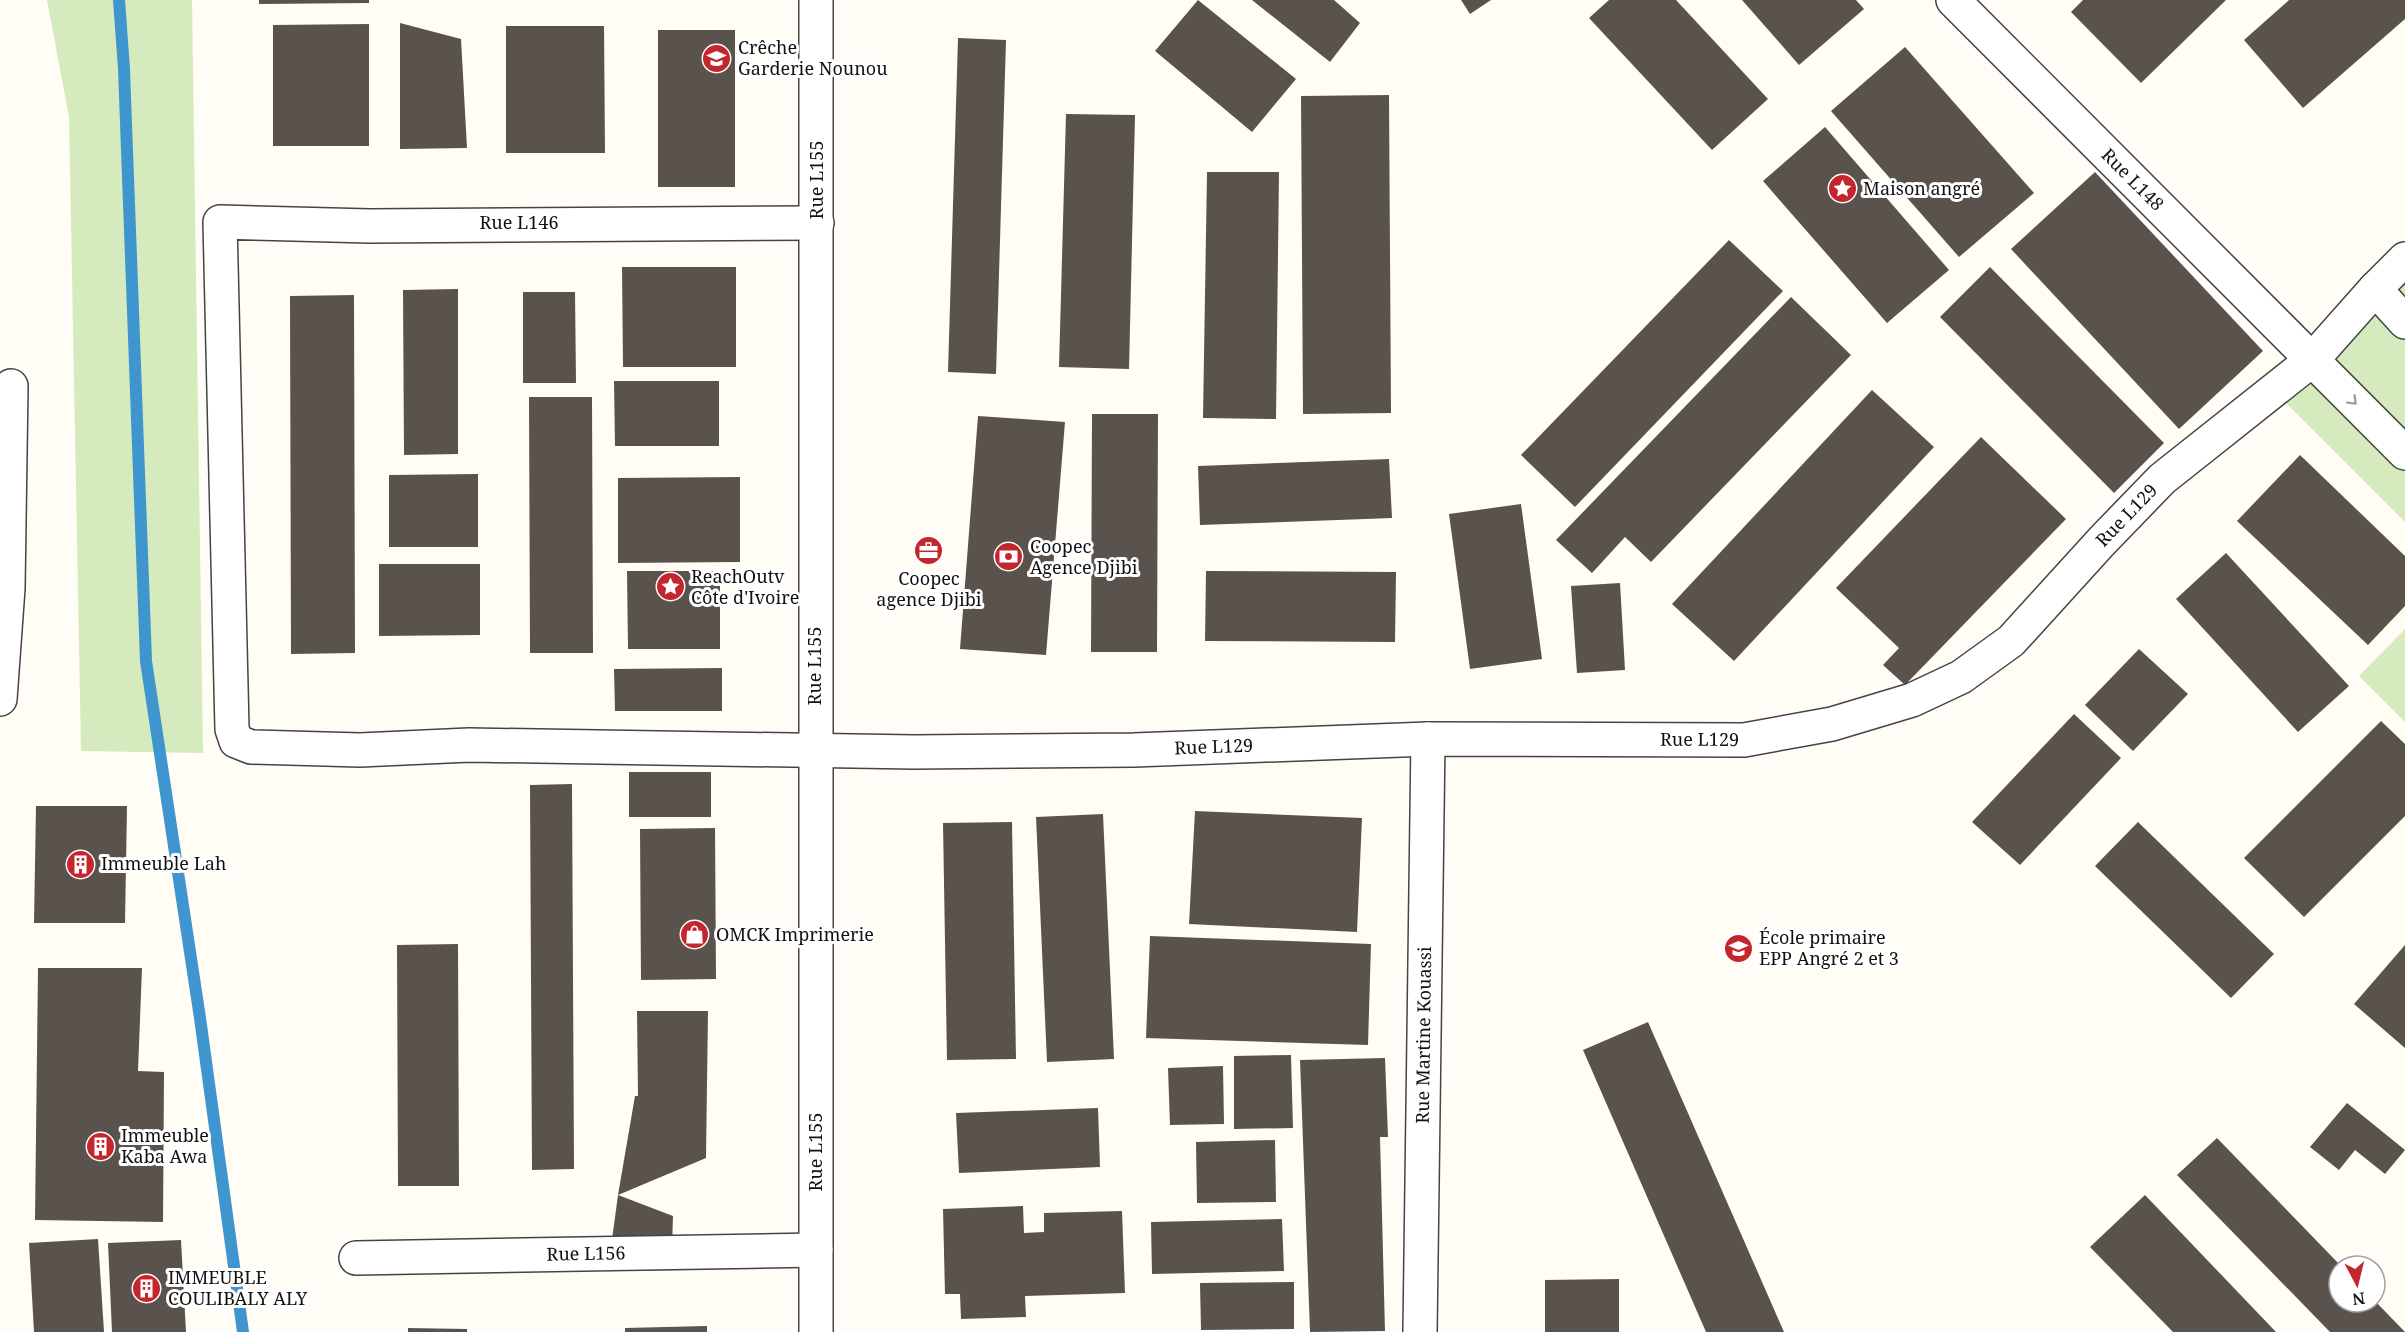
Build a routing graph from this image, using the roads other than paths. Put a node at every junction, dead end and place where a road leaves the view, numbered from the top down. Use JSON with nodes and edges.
{"nodes":[{"id":1,"x":816,"y":0,"type":"edge"},
{"id":2,"x":1953,"y":0,"type":"edge"},
{"id":3,"x":220,"y":222,"type":"joint"},
{"id":4,"x":817,"y":223,"type":"junction"},
{"id":5,"x":2405,"y":259,"type":"edge"},
{"id":6,"x":2375,"y":289,"type":"junction"},
{"id":7,"x":2405,"y":322,"type":"edge"},
{"id":8,"x":2312,"y":360,"type":"junction"},
{"id":9,"x":11,"y":386,"type":"dead end"},
{"id":10,"x":2405,"y":453,"type":"edge"},
{"id":11,"x":0,"y":699,"type":"edge"},
{"id":12,"x":1428,"y":739,"type":"junction"},
{"id":13,"x":815,"y":750,"type":"junction"},
{"id":14,"x":816,"y":1250,"type":"junction"},
{"id":15,"x":356,"y":1258,"type":"dead end"},
{"id":16,"x":816,"y":1332,"type":"edge"},
{"id":17,"x":1420,"y":1332,"type":"edge"}],
"edges":[{"from":1,"to":4,"type":"street","name":"Rue L155"},
{"from":2,"to":8,"type":"street","name":"Rue L148"},
{"from":3,"to":4,"type":"street","name":"Rue L146"},
{"from":3,"to":13,"type":"street","name":"Rue L129"},
{"from":4,"to":13,"type":"street","name":"Rue L155"},
{"from":5,"to":6,"type":"street","name":"Rue L129"},
{"from":6,"to":7,"type":"street"},
{"from":6,"to":8,"type":"street","name":"Rue L129"},
{"from":8,"to":10,"type":"street","name":"Rue L148","one_way":true},
{"from":8,"to":12,"type":"street","name":"Rue L129"},
{"from":9,"to":11,"type":"street"},
{"from":12,"to":13,"type":"street","name":"Rue L129"},
{"from":12,"to":17,"type":"street","name":"Rue Martine Kouassi"},
{"from":13,"to":14,"type":"street","name":"Rue L155"},
{"from":14,"to":15,"type":"street","name":"Rue L156"},
{"from":14,"to":16,"type":"street","name":"Rue L155"}]}
